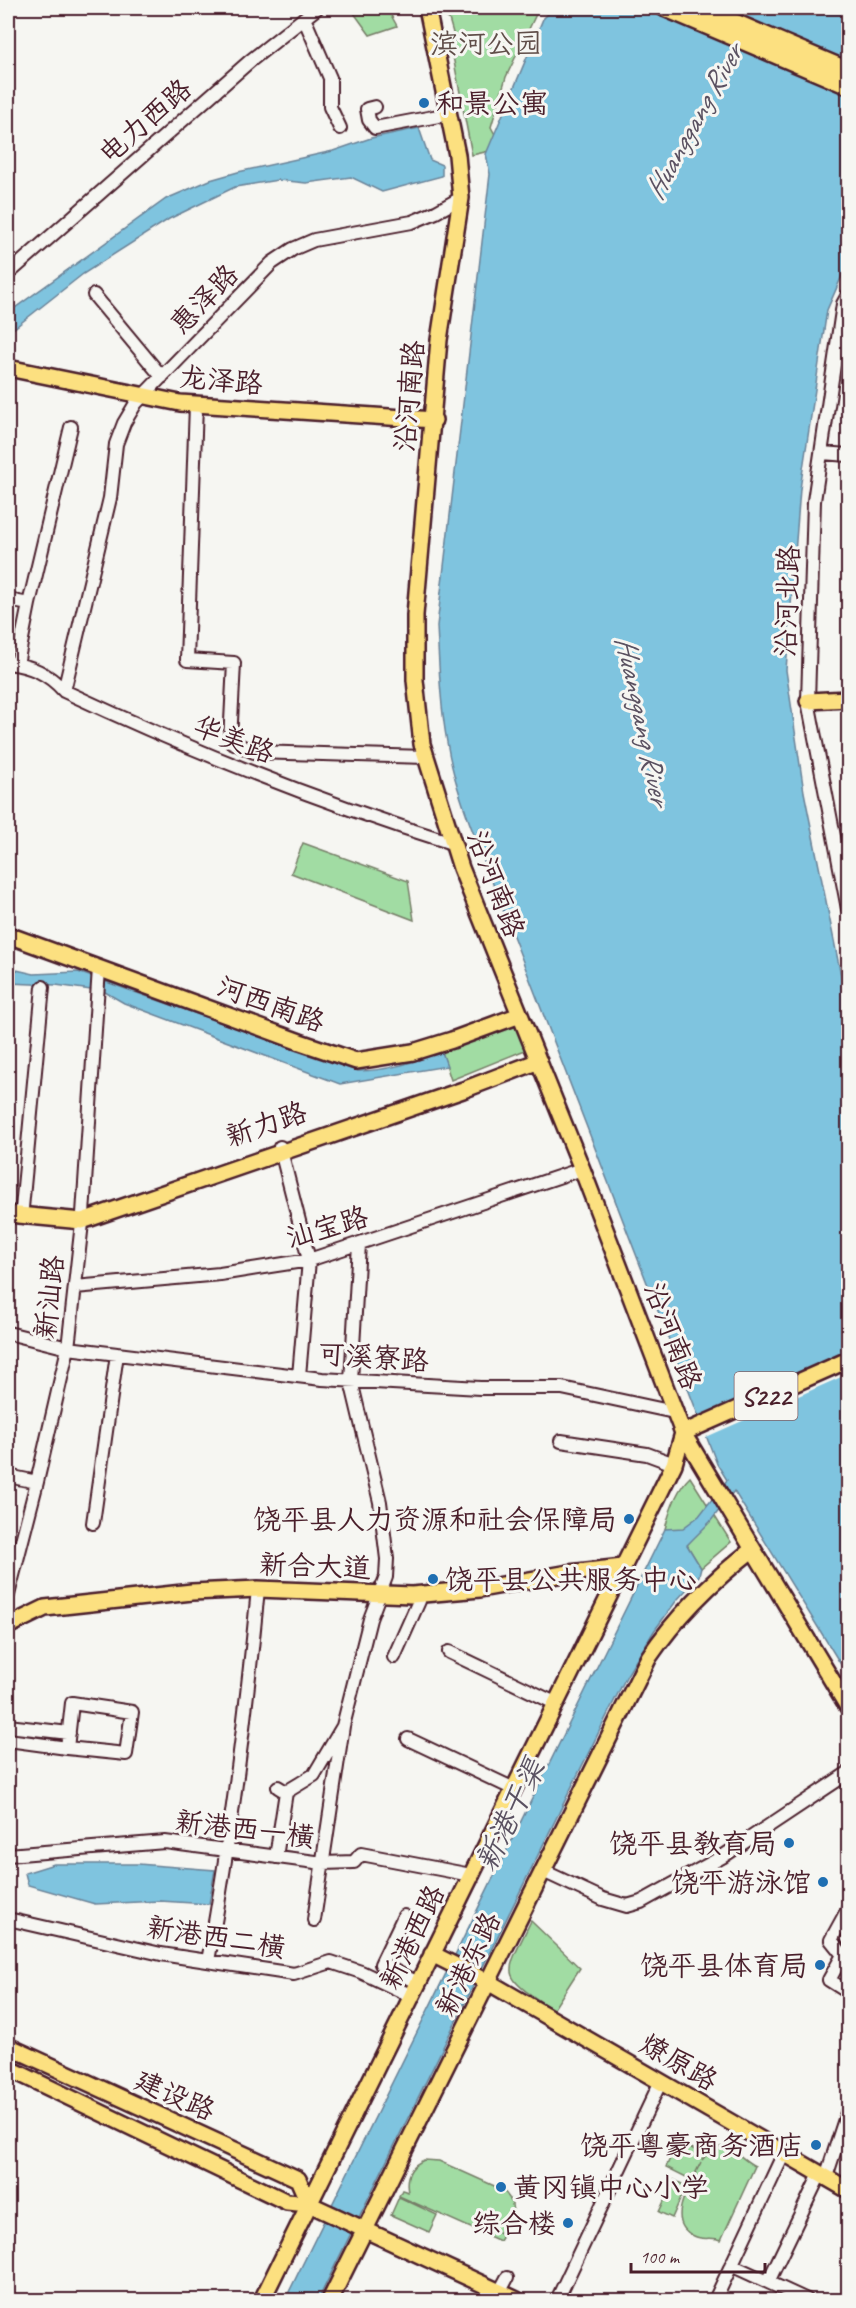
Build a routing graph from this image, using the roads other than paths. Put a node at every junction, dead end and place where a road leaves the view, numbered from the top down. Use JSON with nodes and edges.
{"nodes":[{"id":1,"x":317,"y":8,"type":"edge"},
{"id":2,"x":427,"y":8,"type":"edge"},
{"id":3,"x":664,"y":8,"type":"edge"},
{"id":4,"x":702,"y":8,"type":"edge"},
{"id":5,"x":304,"y":18,"type":"junction"},
{"id":6,"x":849,"y":70,"type":"edge"},
{"id":7,"x":849,"y":86,"type":"edge"},
{"id":8,"x":375,"y":107,"type":"dead end"},
{"id":9,"x":449,"y":114,"type":"junction"},
{"id":10,"x":340,"y":128,"type":"dead end"},
{"id":11,"x":461,"y":198,"type":"junction"},
{"id":12,"x":8,"y":274,"type":"edge"},
{"id":13,"x":94,"y":295,"type":"dead end"},
{"id":14,"x":849,"y":295,"type":"edge"},
{"id":15,"x":8,"y":368,"type":"edge"},
{"id":16,"x":8,"y":375,"type":"edge"},
{"id":17,"x":162,"y":377,"type":"junction"},
{"id":18,"x":139,"y":400,"type":"junction"},
{"id":19,"x":196,"y":408,"type":"junction"},
{"id":20,"x":433,"y":423,"type":"junction"},
{"id":21,"x":71,"y":427,"type":"dead end"},
{"id":22,"x":822,"y":453,"type":"junction"},
{"id":23,"x":849,"y":455,"type":"edge"},
{"id":24,"x":8,"y":600,"type":"edge"},
{"id":25,"x":28,"y":604,"type":"junction"},
{"id":26,"x":12,"y":664,"type":"edge"},
{"id":27,"x":64,"y":691,"type":"junction"},
{"id":28,"x":849,"y":699,"type":"edge"},
{"id":29,"x":808,"y":701,"type":"junction"},
{"id":30,"x":426,"y":757,"type":"junction"},
{"id":31,"x":452,"y":843,"type":"junction"},
{"id":32,"x":849,"y":909,"type":"edge"},
{"id":33,"x":8,"y":935,"type":"edge"},
{"id":34,"x":99,"y":968,"type":"junction"},
{"id":35,"x":43,"y":987,"type":"dead end"},
{"id":36,"x":520,"y":1015,"type":"junction"},
{"id":37,"x":537,"y":1057,"type":"junction"},
{"id":38,"x":281,"y":1150,"type":"junction"},
{"id":39,"x":582,"y":1169,"type":"junction"},
{"id":40,"x":12,"y":1210,"type":"edge"},
{"id":41,"x":82,"y":1217,"type":"junction"},
{"id":42,"x":358,"y":1244,"type":"junction"},
{"id":43,"x":309,"y":1260,"type":"junction"},
{"id":44,"x":75,"y":1287,"type":"junction"},
{"id":45,"x":8,"y":1333,"type":"edge"},
{"id":46,"x":68,"y":1348,"type":"junction"},
{"id":47,"x":117,"y":1354,"type":"junction"},
{"id":48,"x":849,"y":1360,"type":"edge"},
{"id":49,"x":849,"y":1368,"type":"edge"},
{"id":50,"x":299,"y":1376,"type":"junction"},
{"id":51,"x":351,"y":1381,"type":"junction"},
{"id":52,"x":674,"y":1412,"type":"junction"},
{"id":53,"x":683,"y":1433,"type":"junction"},
{"id":54,"x":561,"y":1441,"type":"dead end"},
{"id":55,"x":674,"y":1464,"type":"junction"},
{"id":56,"x":8,"y":1476,"type":"edge"},
{"id":57,"x":37,"y":1482,"type":"junction"},
{"id":58,"x":93,"y":1524,"type":"dead end"},
{"id":59,"x":753,"y":1549,"type":"junction"},
{"id":60,"x":623,"y":1567,"type":"junction"},
{"id":61,"x":258,"y":1589,"type":"junction"},
{"id":62,"x":380,"y":1594,"type":"junction"},
{"id":63,"x":418,"y":1594,"type":"junction"},
{"id":64,"x":8,"y":1595,"type":"edge"},
{"id":65,"x":8,"y":1626,"type":"edge"},
{"id":66,"x":449,"y":1652,"type":"dead end"},
{"id":67,"x":394,"y":1657,"type":"dead end"},
{"id":68,"x":555,"y":1703,"type":"junction"},
{"id":69,"x":849,"y":1707,"type":"edge"},
{"id":70,"x":8,"y":1726,"type":"edge"},
{"id":71,"x":343,"y":1726,"type":"junction"},
{"id":72,"x":69,"y":1732,"type":"junction"},
{"id":73,"x":408,"y":1739,"type":"dead end"},
{"id":74,"x":8,"y":1740,"type":"edge"},
{"id":75,"x":67,"y":1748,"type":"junction"},
{"id":76,"x":849,"y":1773,"type":"edge"},
{"id":77,"x":514,"y":1789,"type":"junction"},
{"id":78,"x":228,"y":1850,"type":"junction"},
{"id":79,"x":8,"y":1855,"type":"edge"},
{"id":80,"x":276,"y":1857,"type":"junction"},
{"id":81,"x":323,"y":1863,"type":"junction"},
{"id":82,"x":543,"y":1871,"type":"junction"},
{"id":83,"x":471,"y":1875,"type":"junction"},
{"id":84,"x":849,"y":1909,"type":"edge"},
{"id":85,"x":404,"y":1916,"type":"dead end"},
{"id":86,"x":8,"y":1919,"type":"edge"},
{"id":87,"x":314,"y":1920,"type":"dead end"},
{"id":88,"x":439,"y":1958,"type":"junction"},
{"id":89,"x":208,"y":1961,"type":"junction"},
{"id":90,"x":485,"y":1981,"type":"junction"},
{"id":91,"x":415,"y":1989,"type":"junction"},
{"id":92,"x":849,"y":1992,"type":"edge"},
{"id":93,"x":8,"y":2046,"type":"edge"},
{"id":94,"x":8,"y":2068,"type":"edge"},
{"id":95,"x":661,"y":2080,"type":"junction"},
{"id":96,"x":849,"y":2110,"type":"edge"},
{"id":97,"x":784,"y":2153,"type":"junction"},
{"id":98,"x":823,"y":2175,"type":"junction"},
{"id":99,"x":849,"y":2190,"type":"edge"},
{"id":100,"x":309,"y":2204,"type":"junction"},
{"id":101,"x":365,"y":2230,"type":"junction"},
{"id":102,"x":731,"y":2265,"type":"junction"},
{"id":103,"x":507,"y":2278,"type":"dead end"},
{"id":104,"x":768,"y":2282,"type":"junction"},
{"id":105,"x":499,"y":2293,"type":"junction"},
{"id":106,"x":262,"y":2301,"type":"edge"},
{"id":107,"x":330,"y":2301,"type":"edge"},
{"id":108,"x":517,"y":2301,"type":"edge"},
{"id":109,"x":557,"y":2301,"type":"edge"},
{"id":110,"x":715,"y":2301,"type":"edge"},
{"id":111,"x":807,"y":2301,"type":"edge"}],
"edges":[{"from":1,"to":5,"type":"street","name":"电力西路"},
{"from":2,"to":9,"type":"main road","name":"沿河南路"},
{"from":3,"to":7,"type":"main road"},
{"from":4,"to":6,"type":"main road"},
{"from":5,"to":10,"type":"street"},
{"from":5,"to":12,"type":"street","name":"电力西路"},
{"from":8,"to":9,"type":"street"},
{"from":9,"to":11,"type":"main road","name":"沿河南路"},
{"from":11,"to":17,"type":"street","name":"惠泽路"},
{"from":11,"to":20,"type":"main road","name":"沿河南路"},
{"from":13,"to":17,"type":"street"},
{"from":14,"to":22,"type":"street","name":"沿河北路"},
{"from":15,"to":18,"type":"main road","name":"龙泽路"},
{"from":16,"to":18,"type":"main road","name":"龙泽路"},
{"from":17,"to":18,"type":"street","name":"惠泽路"},
{"from":18,"to":19,"type":"main road","name":"龙泽路"},
{"from":18,"to":27,"type":"street","name":"惠泽路"},
{"from":19,"to":20,"type":"main road","name":"龙泽路"},
{"from":19,"to":30,"type":"street"},
{"from":20,"to":30,"type":"main road","name":"沿河南路"},
{"from":21,"to":25,"type":"street"},
{"from":22,"to":23,"type":"street"},
{"from":22,"to":29,"type":"street","name":"沿河北路"},
{"from":24,"to":25,"type":"street"},
{"from":25,"to":26,"type":"street"},
{"from":26,"to":27,"type":"street","name":"华美路"},
{"from":27,"to":31,"type":"street","name":"华美路"},
{"from":28,"to":29,"type":"main road"},
{"from":29,"to":32,"type":"street","name":"沿河北路"},
{"from":30,"to":31,"type":"main road","name":"沿河南路"},
{"from":31,"to":36,"type":"main road","name":"沿河南路"},
{"from":33,"to":34,"type":"main road","name":"河西南路"},
{"from":34,"to":36,"type":"main road","name":"河西南路"},
{"from":34,"to":41,"type":"street","name":"新汕路"},
{"from":35,"to":40,"type":"street"},
{"from":36,"to":37,"type":"main road","name":"沿河南路"},
{"from":37,"to":38,"type":"main road","name":"新力路"},
{"from":37,"to":39,"type":"main road","name":"沿河南路"},
{"from":38,"to":41,"type":"main road","name":"新力路"},
{"from":38,"to":43,"type":"street"},
{"from":39,"to":42,"type":"street","name":"汕宝路"},
{"from":39,"to":52,"type":"main road","name":"沿河南路"},
{"from":40,"to":41,"type":"main road","name":"新力路"},
{"from":41,"to":44,"type":"street","name":"新汕路"},
{"from":42,"to":43,"type":"street","name":"汕宝路"},
{"from":42,"to":51,"type":"street"},
{"from":43,"to":44,"type":"street","name":"汕宝路"},
{"from":43,"to":50,"type":"street"},
{"from":44,"to":46,"type":"street","name":"新汕路"},
{"from":45,"to":46,"type":"street","name":"可溪寮路"},
{"from":46,"to":47,"type":"street","name":"可溪寮路"},
{"from":46,"to":57,"type":"street","name":"新汕路"},
{"from":47,"to":50,"type":"street","name":"可溪寮路"},
{"from":47,"to":58,"type":"street"},
{"from":48,"to":53,"type":"main road","number":"S222"},
{"from":49,"to":53,"type":"main road","number":"S222"},
{"from":50,"to":51,"type":"street","name":"可溪寮路"},
{"from":51,"to":52,"type":"street","name":"可溪寮路"},
{"from":51,"to":62,"type":"street"},
{"from":52,"to":53,"type":"main road","name":"沿河南路"},
{"from":53,"to":55,"type":"main road","name":"新港西路"},
{"from":53,"to":59,"type":"main road","name":"沿河南路"},
{"from":54,"to":55,"type":"street"},
{"from":55,"to":60,"type":"main road","name":"新港西路"},
{"from":56,"to":57,"type":"street"},
{"from":57,"to":64,"type":"street","name":"新汕路"},
{"from":59,"to":69,"type":"main road","name":"沿河南路"},
{"from":59,"to":82,"type":"main road","name":"新港东路"},
{"from":60,"to":63,"type":"main road","name":"新合大道"},
{"from":60,"to":68,"type":"main road","name":"新港西路"},
{"from":61,"to":62,"type":"main road","name":"新合大道"},
{"from":61,"to":65,"type":"main road","name":"新合大道"},
{"from":61,"to":78,"type":"street"},
{"from":62,"to":63,"type":"main road","name":"新合大道"},
{"from":62,"to":71,"type":"street"},
{"from":63,"to":67,"type":"street"},
{"from":66,"to":68,"type":"street"},
{"from":68,"to":77,"type":"main road","name":"新港西路"},
{"from":70,"to":72,"type":"street"},
{"from":71,"to":80,"type":"street"},
{"from":71,"to":81,"type":"street"},
{"from":72,"to":75,"type":"street"},
{"from":72,"to":75,"type":"street"},
{"from":73,"to":77,"type":"street"},
{"from":74,"to":75,"type":"street"},
{"from":76,"to":82,"type":"street"},
{"from":77,"to":83,"type":"main road","name":"新港西路"},
{"from":78,"to":79,"type":"street","name":"新港西一横"},
{"from":78,"to":80,"type":"street","name":"新港西一横"},
{"from":78,"to":89,"type":"street"},
{"from":80,"to":81,"type":"street","name":"新港西一横"},
{"from":81,"to":83,"type":"street","name":"新港西一横"},
{"from":81,"to":87,"type":"street"},
{"from":82,"to":90,"type":"main road","name":"新港东路"},
{"from":83,"to":88,"type":"main road","name":"新港西路"},
{"from":84,"to":92,"type":"street"},
{"from":85,"to":91,"type":"street"},
{"from":86,"to":89,"type":"street","name":"新港西二横"},
{"from":88,"to":90,"type":"main road","name":"燎原路"},
{"from":88,"to":91,"type":"main road","name":"新港西路"},
{"from":89,"to":91,"type":"street","name":"新港西二横"},
{"from":90,"to":95,"type":"main road","name":"燎原路"},
{"from":90,"to":101,"type":"main road","name":"新港东路"},
{"from":91,"to":100,"type":"main road","name":"新港西路"},
{"from":93,"to":100,"type":"main road","name":"建设路"},
{"from":94,"to":100,"type":"main road","name":"建设路"},
{"from":95,"to":97,"type":"main road","name":"燎原路"},
{"from":95,"to":109,"type":"street"},
{"from":96,"to":98,"type":"street"},
{"from":97,"to":98,"type":"main road","name":"燎原路"},
{"from":97,"to":102,"type":"street"},
{"from":98,"to":99,"type":"main road","name":"燎原路"},
{"from":98,"to":104,"type":"street"},
{"from":100,"to":101,"type":"main road","name":"建设路"},
{"from":100,"to":106,"type":"main road","name":"新港西路"},
{"from":101,"to":105,"type":"main road","name":"建设路"},
{"from":101,"to":107,"type":"main road","name":"新港东路"},
{"from":102,"to":104,"type":"street"},
{"from":102,"to":110,"type":"street"},
{"from":103,"to":105,"type":"street"},
{"from":104,"to":111,"type":"street"},
{"from":105,"to":108,"type":"main road","name":"建设路"}]}
